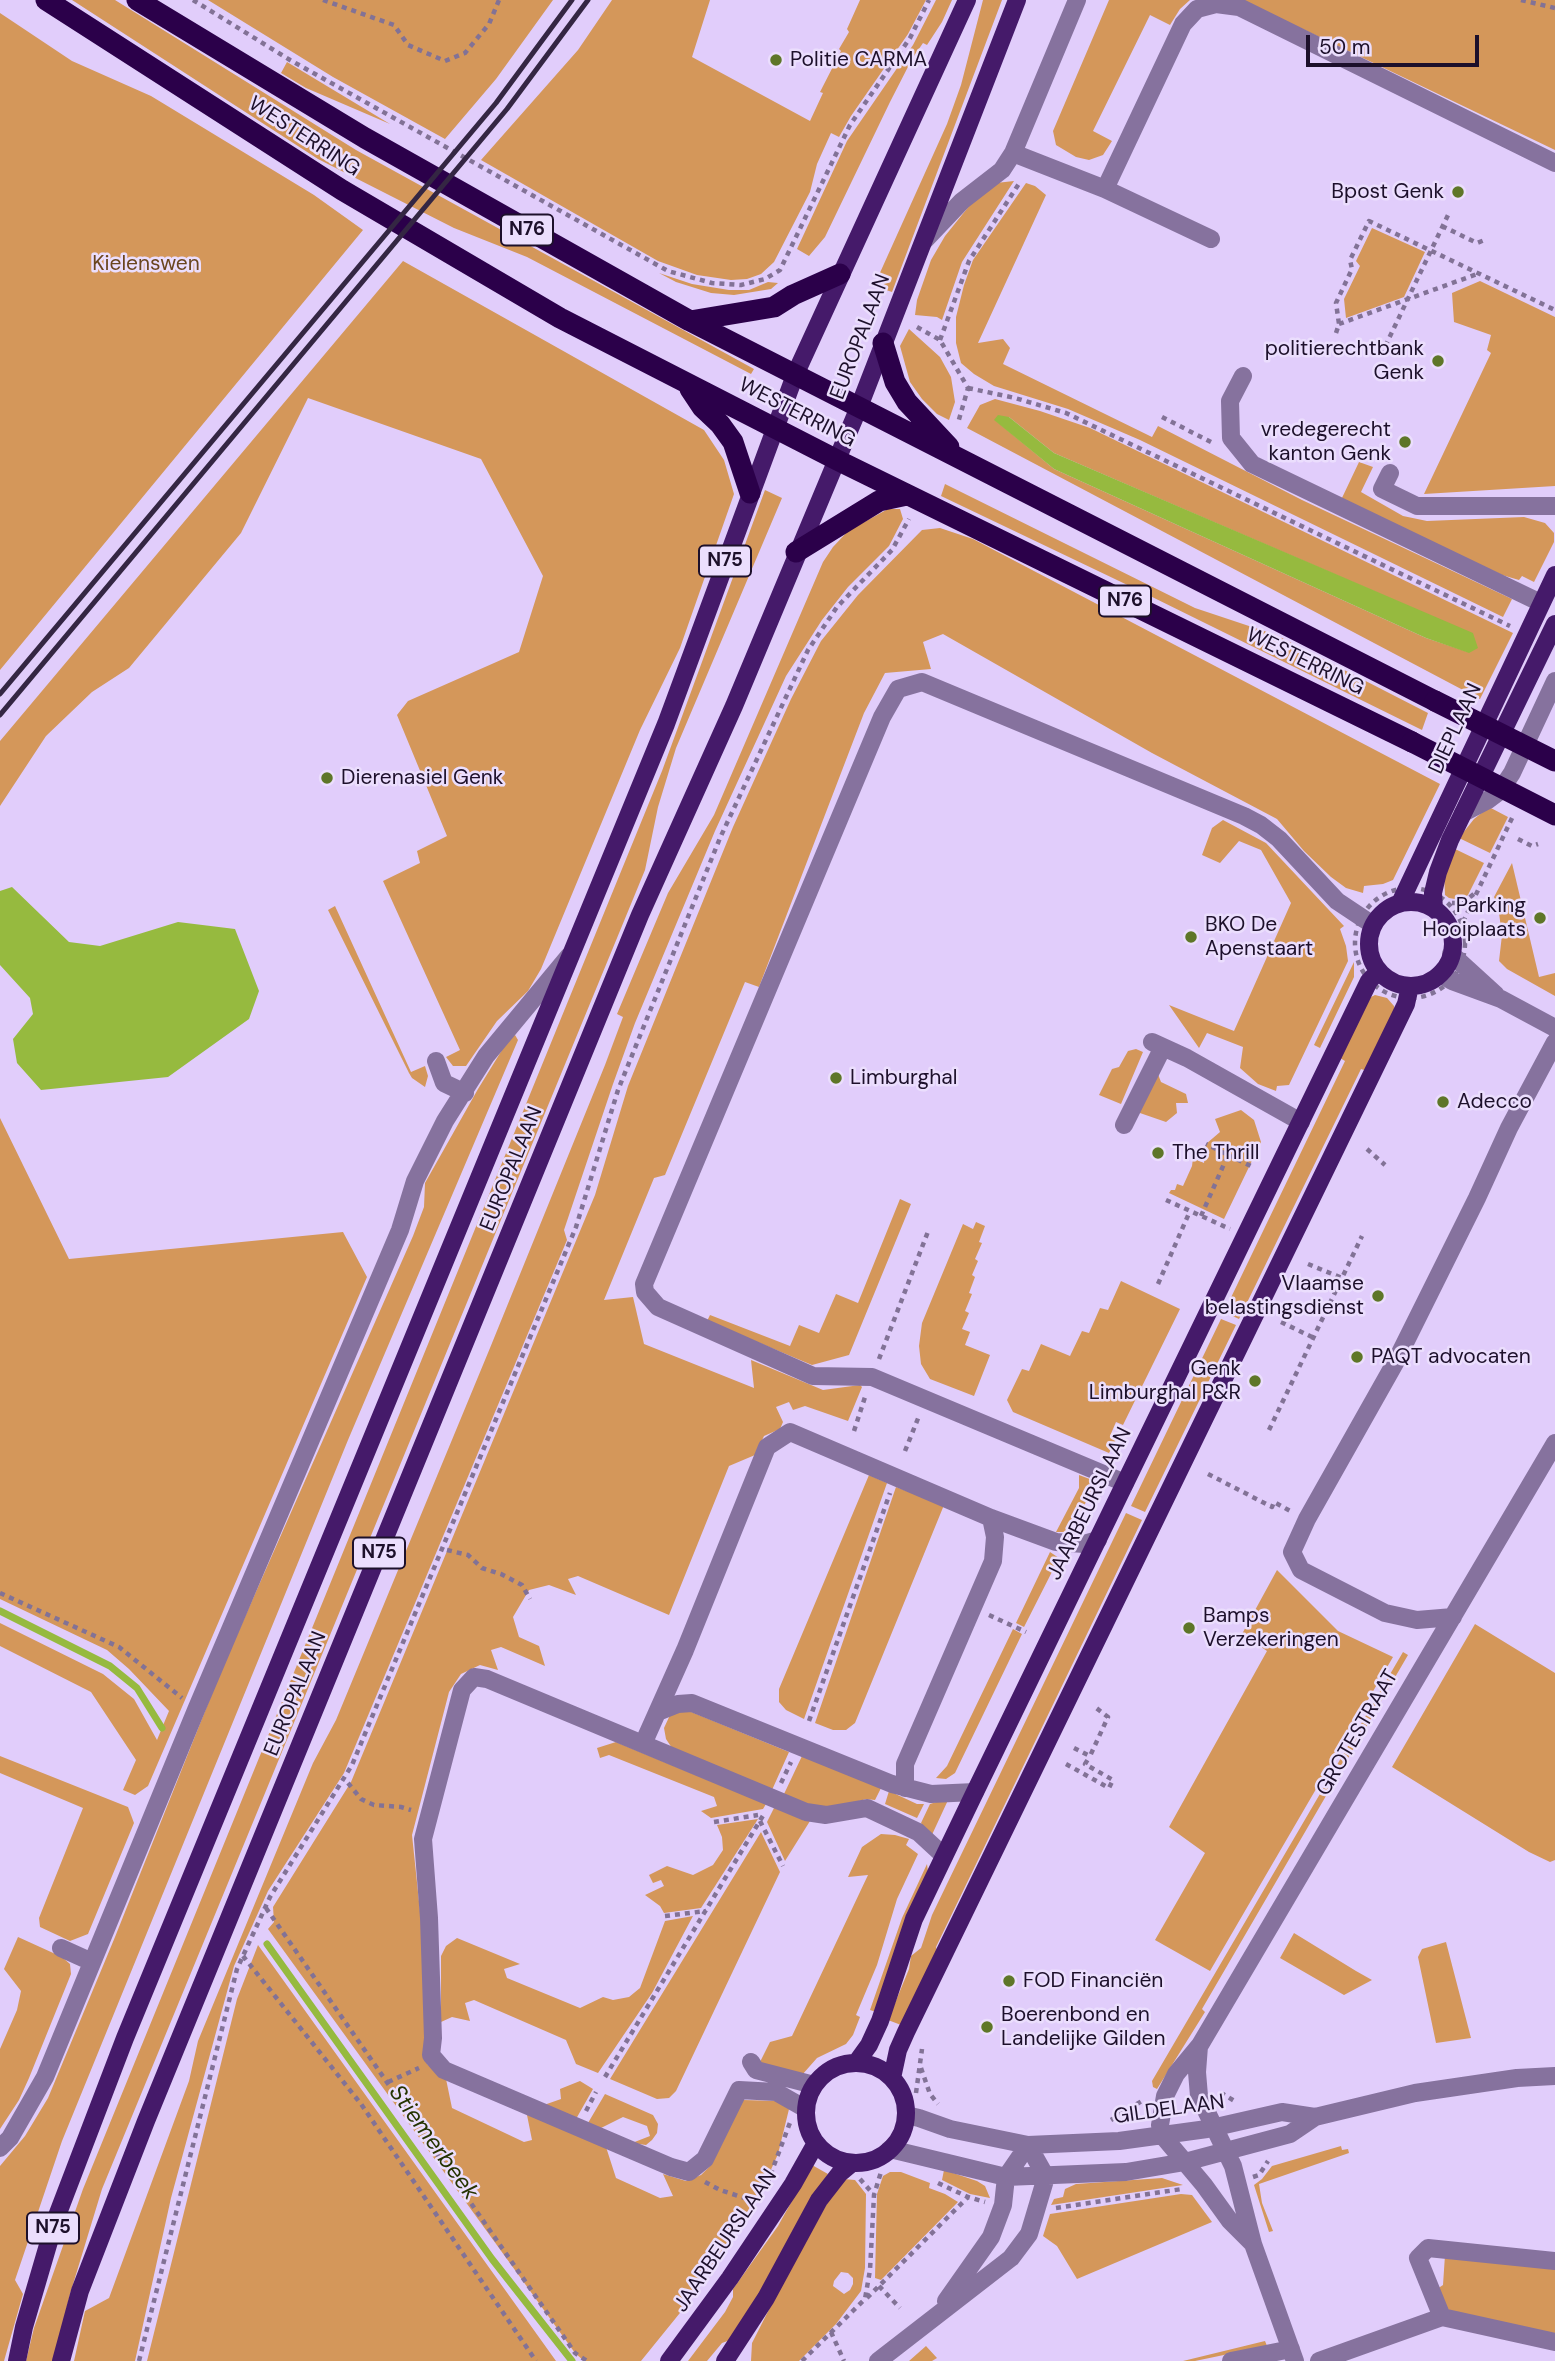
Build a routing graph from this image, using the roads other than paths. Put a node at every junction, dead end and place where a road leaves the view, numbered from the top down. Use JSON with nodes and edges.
{"nodes":[{"id":1,"x":46,"y":0,"type":"edge"},
{"id":2,"x":137,"y":0,"type":"edge"},
{"id":3,"x":967,"y":0,"type":"edge"},
{"id":4,"x":1017,"y":0,"type":"edge"},
{"id":5,"x":1077,"y":0,"type":"edge"},
{"id":6,"x":1013,"y":153,"type":"junction"},
{"id":7,"x":1555,"y":163,"type":"edge"},
{"id":8,"x":1105,"y":189,"type":"junction"},
{"id":9,"x":1211,"y":239,"type":"dead end"},
{"id":10,"x":925,"y":240,"type":"junction"},
{"id":11,"x":839,"y":274,"type":"junction"},
{"id":12,"x":690,"y":321,"type":"junction"},
{"id":13,"x":883,"y":343,"type":"junction"},
{"id":14,"x":795,"y":375,"type":"junction"},
{"id":15,"x":1243,"y":376,"type":"dead end"},
{"id":16,"x":686,"y":384,"type":"junction"},
{"id":17,"x":859,"y":407,"type":"junction"},
{"id":18,"x":774,"y":429,"type":"junction"},
{"id":19,"x":837,"y":460,"type":"junction"},
{"id":20,"x":962,"y":461,"type":"junction"},
{"id":21,"x":1390,"y":473,"type":"dead end"},
{"id":22,"x":750,"y":493,"type":"junction"},
{"id":23,"x":907,"y":495,"type":"junction"},
{"id":24,"x":1555,"y":506,"type":"edge"},
{"id":25,"x":796,"y":552,"type":"junction"},
{"id":26,"x":1555,"y":575,"type":"edge"},
{"id":27,"x":1541,"y":603,"type":"junction"},
{"id":28,"x":1555,"y":624,"type":"edge"},
{"id":29,"x":1555,"y":681,"type":"edge"},
{"id":30,"x":1555,"y":761,"type":"edge"},
{"id":31,"x":1463,"y":813,"type":"junction"},
{"id":32,"x":1555,"y":815,"type":"edge"},
{"id":33,"x":1400,"y":903,"type":"junction"},
{"id":34,"x":1441,"y":906,"type":"junction"},
{"id":35,"x":1373,"y":925,"type":"junction"},
{"id":36,"x":574,"y":951,"type":"junction"},
{"id":37,"x":1451,"y":954,"type":"junction"},
{"id":38,"x":1379,"y":971,"type":"junction"},
{"id":39,"x":1440,"y":974,"type":"junction"},
{"id":40,"x":1410,"y":986,"type":"junction"},
{"id":41,"x":1501,"y":999,"type":"junction"},
{"id":42,"x":1555,"y":1028,"type":"edge"},
{"id":43,"x":1555,"y":1042,"type":"edge"},
{"id":44,"x":436,"y":1061,"type":"dead end"},
{"id":45,"x":465,"y":1093,"type":"junction"},
{"id":46,"x":1301,"y":1122,"type":"junction"},
{"id":47,"x":1124,"y":1125,"type":"dead end"},
{"id":48,"x":1555,"y":1443,"type":"edge"},
{"id":49,"x":1125,"y":1483,"type":"junction"},
{"id":50,"x":991,"y":1518,"type":"junction"},
{"id":51,"x":1098,"y":1540,"type":"junction"},
{"id":52,"x":1453,"y":1617,"type":"junction"},
{"id":53,"x":658,"y":1712,"type":"junction"},
{"id":54,"x":643,"y":1744,"type":"junction"},
{"id":55,"x":905,"y":1788,"type":"junction"},
{"id":56,"x":975,"y":1792,"type":"junction"},
{"id":57,"x":944,"y":1856,"type":"junction"},
{"id":58,"x":61,"y":1948,"type":"dead end"},
{"id":59,"x":92,"y":1962,"type":"junction"},
{"id":60,"x":1199,"y":2046,"type":"junction"},
{"id":61,"x":751,"y":2062,"type":"dead end"},
{"id":62,"x":856,"y":2063,"type":"junction"},
{"id":63,"x":1555,"y":2076,"type":"edge"},
{"id":64,"x":892,"y":2078,"type":"junction"},
{"id":65,"x":814,"y":2085,"type":"junction"},
{"id":66,"x":800,"y":2113,"type":"junction"},
{"id":67,"x":905,"y":2115,"type":"junction"},
{"id":68,"x":1315,"y":2117,"type":"junction"},
{"id":69,"x":1214,"y":2128,"type":"junction"},
{"id":70,"x":1163,"y":2135,"type":"junction"},
{"id":71,"x":816,"y":2143,"type":"junction"},
{"id":72,"x":1027,"y":2145,"type":"junction"},
{"id":73,"x":0,"y":2148,"type":"edge"},
{"id":74,"x":890,"y":2149,"type":"junction"},
{"id":75,"x":1226,"y":2152,"type":"junction"},
{"id":76,"x":1185,"y":2162,"type":"junction"},
{"id":77,"x":855,"y":2169,"type":"junction"},
{"id":78,"x":1006,"y":2177,"type":"junction"},
{"id":79,"x":1046,"y":2177,"type":"junction"},
{"id":80,"x":1252,"y":2244,"type":"junction"},
{"id":81,"x":1555,"y":2260,"type":"edge"},
{"id":82,"x":934,"y":2317,"type":"junction"},
{"id":83,"x":1441,"y":2318,"type":"junction"},
{"id":84,"x":1555,"y":2342,"type":"edge"},
{"id":85,"x":1293,"y":2355,"type":"edge"},
{"id":86,"x":17,"y":2361,"type":"edge"},
{"id":87,"x":61,"y":2361,"type":"edge"},
{"id":88,"x":668,"y":2361,"type":"edge"},
{"id":89,"x":725,"y":2361,"type":"edge"},
{"id":90,"x":878,"y":2361,"type":"edge"},
{"id":91,"x":1231,"y":2361,"type":"edge"},
{"id":92,"x":1319,"y":2361,"type":"edge"}],
"edges":[{"from":1,"to":16,"type":"highway","name":"WESTERRING","number":"N76"},
{"from":2,"to":12,"type":"highway","name":"WESTERRING","number":"N76"},
{"from":3,"to":11,"type":"main road","name":"EUROPALAAN","number":"N75"},
{"from":4,"to":10,"type":"main road","name":"EUROPALAAN","number":"N75"},
{"from":5,"to":6,"type":"street"},
{"from":6,"to":8,"type":"street"},
{"from":6,"to":10,"type":"street"},
{"from":7,"to":8,"type":"street"},
{"from":8,"to":9,"type":"street"},
{"from":10,"to":13,"type":"main road","name":"EUROPALAAN","number":"N75"},
{"from":11,"to":12,"type":"highway"},
{"from":11,"to":14,"type":"main road","name":"EUROPALAAN","number":"N75"},
{"from":12,"to":14,"type":"highway","name":"WESTERRING","number":"N76"},
{"from":13,"to":17,"type":"main road","name":"EUROPALAAN","number":"N75"},
{"from":13,"to":20,"type":"highway"},
{"from":14,"to":17,"type":"highway","name":"WESTERRING","number":"N76"},
{"from":14,"to":18,"type":"main road","name":"EUROPALAAN","number":"N75"},
{"from":15,"to":27,"type":"street"},
{"from":16,"to":18,"type":"highway","name":"WESTERRING","number":"N76"},
{"from":16,"to":22,"type":"highway"},
{"from":17,"to":19,"type":"main road","name":"EUROPALAAN","number":"N75"},
{"from":17,"to":20,"type":"highway","name":"WESTERRING","number":"N76"},
{"from":18,"to":19,"type":"highway","name":"WESTERRING","number":"N76"},
{"from":18,"to":22,"type":"main road","name":"EUROPALAAN","number":"N75"},
{"from":19,"to":23,"type":"highway","name":"WESTERRING","number":"N76"},
{"from":19,"to":25,"type":"main road","name":"EUROPALAAN","number":"N75"},
{"from":20,"to":30,"type":"highway","name":"WESTERRING","number":"N76","bridge":true},
{"from":21,"to":24,"type":"street"},
{"from":22,"to":36,"type":"main road","name":"EUROPALAAN","number":"N75"},
{"from":23,"to":25,"type":"highway"},
{"from":23,"to":32,"type":"highway","name":"WESTERRING","number":"N76","bridge":true},
{"from":25,"to":87,"type":"main road","name":"EUROPALAAN","number":"N75"},
{"from":26,"to":27,"type":"main road","name":"DIEPLAAN"},
{"from":27,"to":33,"type":"main road","name":"DIEPLAAN"},
{"from":28,"to":31,"type":"main road","name":"DIEPLAAN"},
{"from":29,"to":31,"type":"street"},
{"from":31,"to":34,"type":"main road","name":"DIEPLAAN"},
{"from":33,"to":34,"type":"main road"},
{"from":33,"to":35,"type":"main road","name":"DIEPLAAN"},
{"from":34,"to":37,"type":"main road"},
{"from":35,"to":38,"type":"main road"},
{"from":35,"to":49,"type":"street"},
{"from":36,"to":45,"type":"street","name":"EUROPALAAN"},
{"from":36,"to":86,"type":"main road","name":"EUROPALAAN","number":"N75"},
{"from":37,"to":39,"type":"main road"},
{"from":37,"to":41,"type":"street"},
{"from":38,"to":40,"type":"main road"},
{"from":38,"to":46,"type":"main road","name":"JAARBEURSLAAN"},
{"from":39,"to":40,"type":"main road"},
{"from":39,"to":41,"type":"street"},
{"from":40,"to":64,"type":"main road"},
{"from":41,"to":42,"type":"street"},
{"from":43,"to":52,"type":"street"},
{"from":44,"to":45,"type":"street"},
{"from":45,"to":59,"type":"street","name":"EUROPALAAN"},
{"from":46,"to":47,"type":"street"},
{"from":46,"to":49,"type":"main road","name":"JAARBEURSLAAN"},
{"from":48,"to":52,"type":"street","name":"GROTESTRAAT"},
{"from":49,"to":51,"type":"main road","name":"JAARBEURSLAAN"},
{"from":50,"to":51,"type":"street"},
{"from":50,"to":53,"type":"street"},
{"from":50,"to":55,"type":"street"},
{"from":51,"to":56,"type":"main road","name":"JAARBEURSLAAN"},
{"from":52,"to":60,"type":"street","name":"GROTESTRAAT"},
{"from":53,"to":54,"type":"street"},
{"from":53,"to":55,"type":"street"},
{"from":54,"to":57,"type":"street"},
{"from":54,"to":66,"type":"street"},
{"from":55,"to":56,"type":"street"},
{"from":56,"to":57,"type":"main road","name":"JAARBEURSLAAN"},
{"from":57,"to":62,"type":"main road","name":"JAARBEURSLAAN"},
{"from":58,"to":59,"type":"street"},
{"from":59,"to":73,"type":"street","name":"EUROPALAAN"},
{"from":60,"to":69,"type":"street","name":"GROTESTRAAT"},
{"from":60,"to":70,"type":"street","name":"GROTESTRAAT"},
{"from":61,"to":65,"type":"street"},
{"from":62,"to":64,"type":"main road"},
{"from":62,"to":65,"type":"main road"},
{"from":63,"to":68,"type":"street","name":"GILDELAAN"},
{"from":64,"to":67,"type":"main road"},
{"from":65,"to":66,"type":"main road"},
{"from":66,"to":71,"type":"main road"},
{"from":67,"to":72,"type":"street","name":"GILDELAAN"},
{"from":67,"to":74,"type":"main road"},
{"from":68,"to":69,"type":"street","name":"GILDELAAN"},
{"from":68,"to":75,"type":"street","name":"GILDELAAN"},
{"from":69,"to":70,"type":"street","name":"GILDELAAN"},
{"from":69,"to":75,"type":"street","name":"GROTESTRAAT"},
{"from":70,"to":72,"type":"street","name":"GILDELAAN"},
{"from":70,"to":76,"type":"street"},
{"from":71,"to":77,"type":"main road"},
{"from":71,"to":88,"type":"main road","name":"JAARBEURSLAAN"},
{"from":72,"to":78,"type":"street"},
{"from":72,"to":79,"type":"street"},
{"from":74,"to":77,"type":"main road"},
{"from":74,"to":78,"type":"street","name":"GILDELAAN"},
{"from":75,"to":76,"type":"street","name":"GILDELAAN"},
{"from":75,"to":80,"type":"street","name":"GROTESTRAAT"},
{"from":76,"to":79,"type":"street","name":"GILDELAAN"},
{"from":76,"to":80,"type":"street"},
{"from":77,"to":89,"type":"main road"},
{"from":78,"to":79,"type":"street","name":"GILDELAAN"},
{"from":78,"to":82,"type":"street"},
{"from":79,"to":82,"type":"street"},
{"from":80,"to":85,"type":"street","name":"GROTESTRAAT"},
{"from":81,"to":83,"type":"street"},
{"from":82,"to":90,"type":"street"},
{"from":83,"to":84,"type":"street"},
{"from":83,"to":92,"type":"street"},
{"from":85,"to":91,"type":"street"}]}
